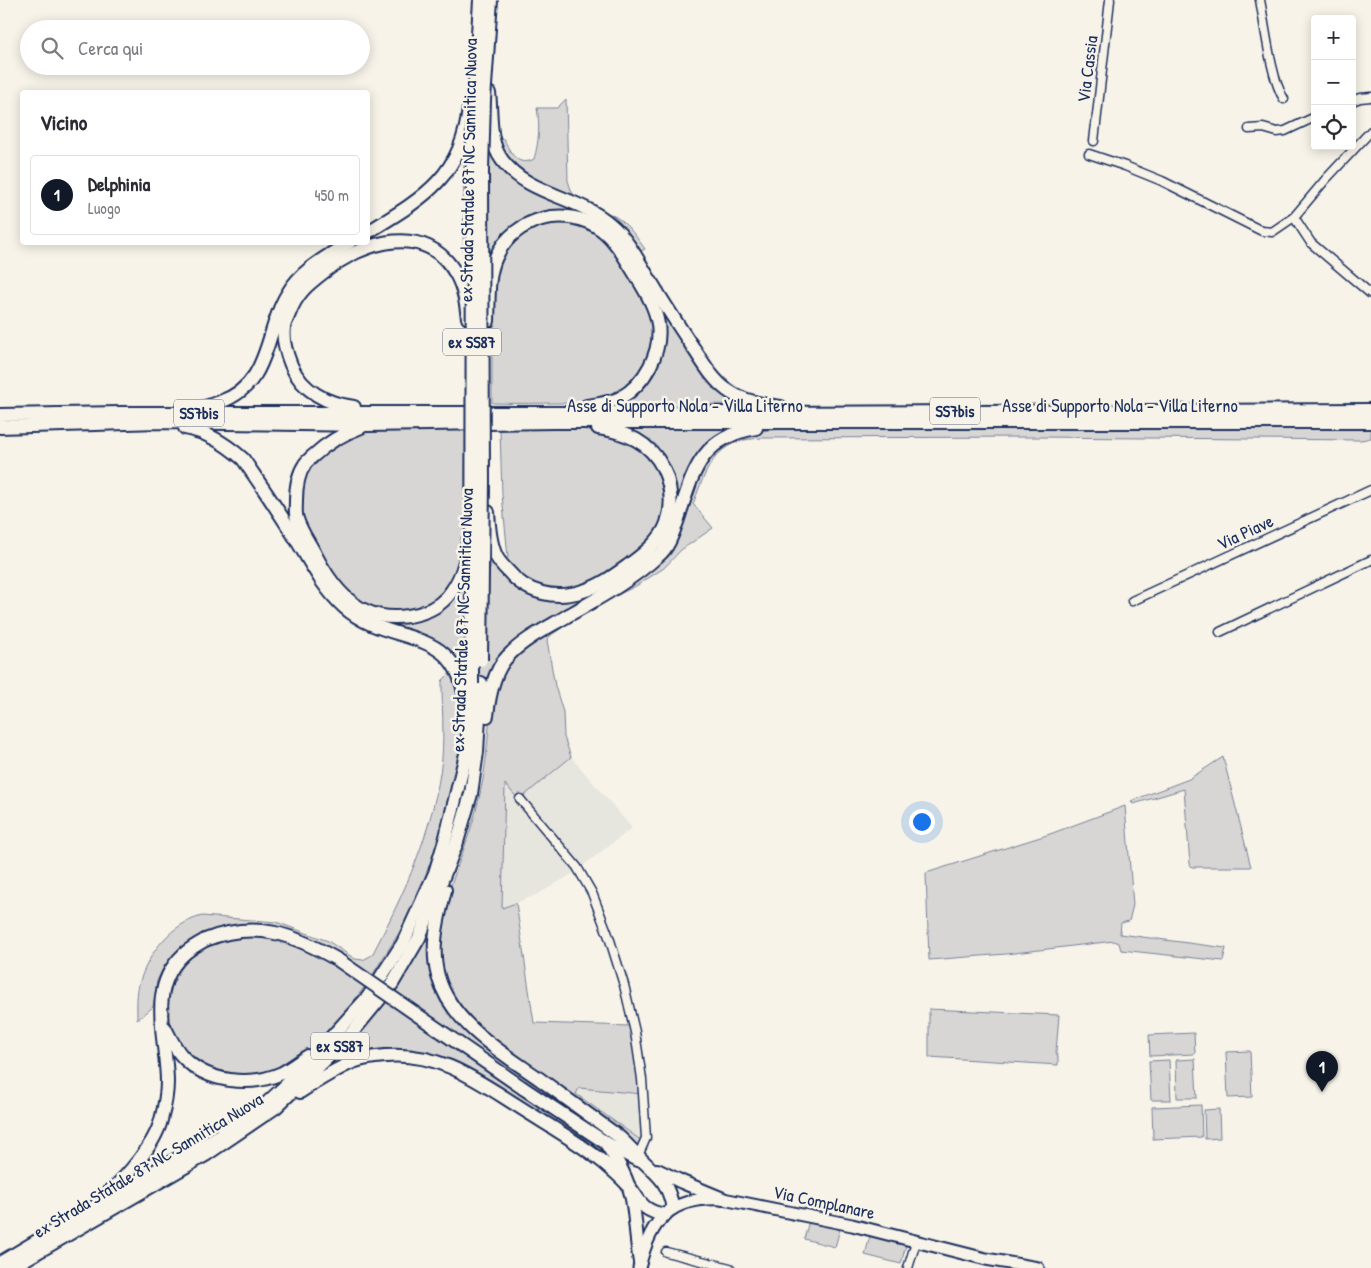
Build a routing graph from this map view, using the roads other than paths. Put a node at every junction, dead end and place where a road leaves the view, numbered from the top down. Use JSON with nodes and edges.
{"nodes":[{"id":1,"x":480,"y":0,"type":"edge"},
{"id":2,"x":491,"y":0,"type":"edge"},
{"id":3,"x":1110,"y":0,"type":"edge"},
{"id":4,"x":1260,"y":0,"type":"edge"},
{"id":5,"x":481,"y":68,"type":"junction"},
{"id":6,"x":1371,"y":97,"type":"edge"},
{"id":7,"x":1284,"y":99,"type":"dead end"},
{"id":8,"x":1356,"y":100,"type":"edge"},
{"id":9,"x":1311,"y":119,"type":"edge"},
{"id":10,"x":1249,"y":129,"type":"dead end"},
{"id":11,"x":1371,"y":131,"type":"edge"},
{"id":12,"x":1094,"y":141,"type":"dead end"},
{"id":13,"x":1089,"y":154,"type":"dead end"},
{"id":14,"x":1294,"y":217,"type":"junction"},
{"id":15,"x":370,"y":231,"type":"edge"},
{"id":16,"x":347,"y":245,"type":"edge"},
{"id":17,"x":336,"y":256,"type":"junction"},
{"id":18,"x":631,"y":258,"type":"junction"},
{"id":19,"x":1371,"y":294,"type":"edge"},
{"id":20,"x":472,"y":342,"type":"junction"},
{"id":21,"x":482,"y":350,"type":"junction"},
{"id":22,"x":1371,"y":410,"type":"edge"},
{"id":23,"x":398,"y":412,"type":"junction"},
{"id":24,"x":539,"y":412,"type":"junction"},
{"id":25,"x":851,"y":412,"type":"junction"},
{"id":26,"x":121,"y":413,"type":"junction"},
{"id":27,"x":0,"y":415,"type":"edge"},
{"id":28,"x":158,"y":422,"type":"junction"},
{"id":29,"x":554,"y":422,"type":"junction"},
{"id":30,"x":790,"y":422,"type":"junction"},
{"id":31,"x":1371,"y":422,"type":"edge"},
{"id":32,"x":368,"y":425,"type":"junction"},
{"id":33,"x":0,"y":426,"type":"edge"},
{"id":34,"x":483,"y":482,"type":"junction"},
{"id":35,"x":1371,"y":490,"type":"edge"},
{"id":36,"x":472,"y":516,"type":"junction"},
{"id":37,"x":312,"y":558,"type":"junction"},
{"id":38,"x":1371,"y":560,"type":"edge"},
{"id":39,"x":625,"y":575,"type":"junction"},
{"id":40,"x":1132,"y":601,"type":"dead end"},
{"id":41,"x":1220,"y":632,"type":"dead end"},
{"id":42,"x":477,"y":683,"type":"junction"},
{"id":43,"x":472,"y":753,"type":"junction"},
{"id":44,"x":520,"y":799,"type":"dead end"},
{"id":45,"x":457,"y":842,"type":"junction"},
{"id":46,"x":160,"y":1017,"type":"junction"},
{"id":47,"x":323,"y":1047,"type":"junction"},
{"id":48,"x":276,"y":1108,"type":"junction"},
{"id":49,"x":606,"y":1143,"type":"junction"},
{"id":50,"x":638,"y":1156,"type":"junction"},
{"id":51,"x":648,"y":1165,"type":"junction"},
{"id":52,"x":627,"y":1183,"type":"junction"},
{"id":53,"x":723,"y":1199,"type":"junction"},
{"id":54,"x":669,"y":1211,"type":"junction"},
{"id":55,"x":83,"y":1214,"type":"junction"},
{"id":56,"x":916,"y":1242,"type":"junction"},
{"id":57,"x":666,"y":1252,"type":"dead end"},
{"id":58,"x":0,"y":1263,"type":"edge"},
{"id":59,"x":985,"y":1263,"type":"edge"},
{"id":60,"x":639,"y":1265,"type":"edge"},
{"id":61,"x":10,"y":1268,"type":"edge"},
{"id":62,"x":730,"y":1268,"type":"edge"},
{"id":63,"x":908,"y":1268,"type":"edge"},
{"id":64,"x":1038,"y":1268,"type":"edge"}],
"edges":[{"from":1,"to":5,"type":"highway","name":"ex Strada Statale 87 NC Sannitica Nuova","number":"ex SS87","bridge":true},
{"from":2,"to":5,"type":"highway","name":"ex Strada Statale 87 NC Sannitica Nuova","number":"ex SS87","bridge":true},
{"from":3,"to":12,"type":"street","name":"Via Cassia"},
{"from":4,"to":7,"type":"street"},
{"from":5,"to":15,"type":"highway","bridge":true},
{"from":5,"to":18,"type":"highway","bridge":true},
{"from":5,"to":20,"type":"highway","name":"ex Strada Statale 87 NC Sannitica Nuova","number":"ex SS87","bridge":true},
{"from":5,"to":21,"type":"highway","name":"ex Strada Statale 87 NC Sannitica Nuova","number":"ex SS87","bridge":true},
{"from":6,"to":8,"type":"street"},
{"from":9,"to":10,"type":"street"},
{"from":11,"to":14,"type":"street"},
{"from":13,"to":14,"type":"street"},
{"from":14,"to":19,"type":"street"},
{"from":16,"to":17,"type":"highway"},
{"from":17,"to":20,"type":"highway","bridge":true},
{"from":17,"to":23,"type":"highway"},
{"from":17,"to":26,"type":"highway"},
{"from":18,"to":21,"type":"highway","bridge":true},
{"from":18,"to":24,"type":"highway"},
{"from":18,"to":25,"type":"highway"},
{"from":20,"to":36,"type":"highway","name":"ex Strada Statale 87 NC Sannitica Nuova","number":"ex SS87","bridge":true},
{"from":21,"to":34,"type":"highway","name":"ex Strada Statale 87 NC Sannitica Nuova","number":"ex SS87","bridge":true},
{"from":22,"to":25,"type":"highway","name":"Asse di Supporto Nola - Villa Literno","number":"SS7bis"},
{"from":23,"to":24,"type":"highway","name":"Asse di Supporto Nola - Villa Literno","number":"SS7bis"},
{"from":23,"to":26,"type":"highway","name":"Asse di Supporto Nola - Villa Literno","number":"SS7bis"},
{"from":24,"to":25,"type":"highway","name":"Asse di Supporto Nola - Villa Literno","number":"SS7bis"},
{"from":26,"to":27,"type":"highway","name":"Asse di Supporto Nola - Villa Literno","number":"SS7bis"},
{"from":28,"to":32,"type":"highway","name":"Asse di Supporto Nola - Villa Literno","number":"SS7bis"},
{"from":28,"to":33,"type":"highway","name":"Asse di Supporto Nola - Villa Literno","number":"SS7bis"},
{"from":28,"to":37,"type":"highway"},
{"from":29,"to":30,"type":"highway","name":"Asse di Supporto Nola - Villa Literno","number":"SS7bis"},
{"from":29,"to":32,"type":"highway","name":"Asse di Supporto Nola - Villa Literno","number":"SS7bis"},
{"from":29,"to":39,"type":"highway"},
{"from":30,"to":31,"type":"highway","name":"Asse di Supporto Nola - Villa Literno","number":"SS7bis"},
{"from":30,"to":39,"type":"highway"},
{"from":32,"to":37,"type":"highway"},
{"from":34,"to":39,"type":"highway","bridge":true},
{"from":34,"to":42,"type":"highway","name":"ex Strada Statale 87 NC Sannitica Nuova","number":"ex SS87","bridge":true},
{"from":35,"to":40,"type":"street","name":"Via Piave"},
{"from":36,"to":37,"type":"highway","bridge":true},
{"from":36,"to":42,"type":"highway","name":"ex Strada Statale 87 NC Sannitica Nuova","number":"ex SS87","bridge":true},
{"from":37,"to":42,"type":"highway"},
{"from":38,"to":41,"type":"street"},
{"from":39,"to":42,"type":"highway"},
{"from":42,"to":43,"type":"highway","name":"ex Strada Statale 87 NC Sannitica Nuova","number":"ex SS87"},
{"from":42,"to":43,"type":"highway"},
{"from":43,"to":45,"type":"highway","name":"ex Strada Statale 87 NC Sannitica Nuova","number":"ex SS87"},
{"from":43,"to":47,"type":"highway","name":"ex Strada Statale 87 NC Sannitica Nuova","number":"ex SS87"},
{"from":44,"to":50,"type":"street"},
{"from":45,"to":48,"type":"highway","name":"ex Strada Statale 87 NC Sannitica Nuova","number":"ex SS87"},
{"from":45,"to":50,"type":"highway"},
{"from":46,"to":47,"type":"highway"},
{"from":46,"to":49,"type":"highway","bridge":true},
{"from":46,"to":55,"type":"highway"},
{"from":47,"to":55,"type":"highway","name":"ex Strada Statale 87 NC Sannitica Nuova","number":"ex SS87"},
{"from":48,"to":52,"type":"highway"},
{"from":48,"to":61,"type":"highway","name":"ex Strada Statale 87 NC Sannitica Nuova","number":"ex SS87"},
{"from":49,"to":51,"type":"highway"},
{"from":49,"to":52,"type":"highway"},
{"from":50,"to":51,"type":"highway"},
{"from":51,"to":52,"type":"highway"},
{"from":51,"to":53,"type":"highway"},
{"from":51,"to":54,"type":"highway"},
{"from":52,"to":54,"type":"highway"},
{"from":52,"to":60,"type":"highway"},
{"from":53,"to":54,"type":"main road","name":"Via Complanare"},
{"from":53,"to":56,"type":"main road","name":"Via Complanare"},
{"from":54,"to":60,"type":"main road"},
{"from":55,"to":58,"type":"highway","name":"ex Strada Statale 87 NC Sannitica Nuova","number":"ex SS87"},
{"from":56,"to":59,"type":"main road","name":"Via Complanare"},
{"from":56,"to":63,"type":"street"},
{"from":57,"to":62,"type":"street"},
{"from":59,"to":64,"type":"main road","name":"Via Complanare"}]}
